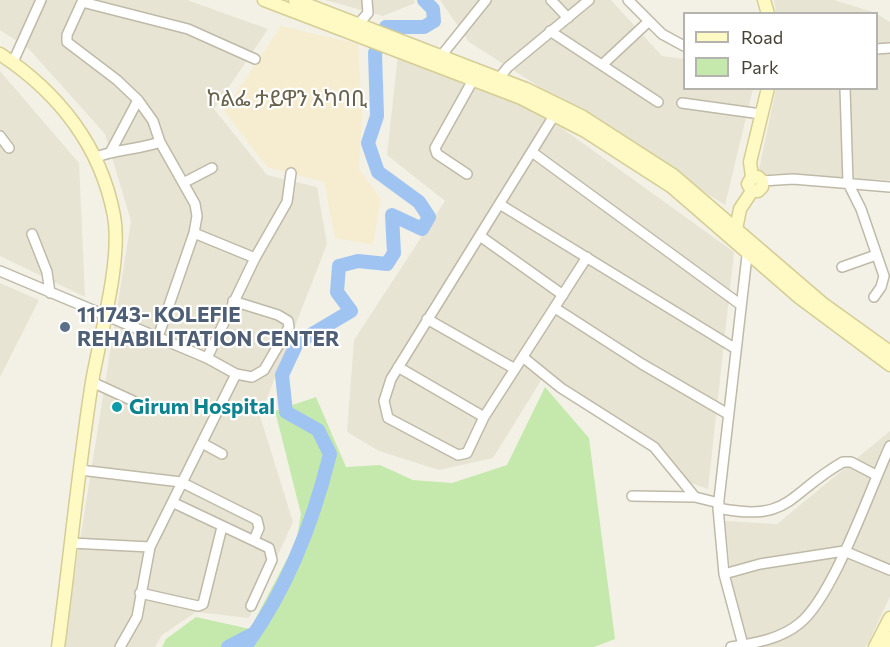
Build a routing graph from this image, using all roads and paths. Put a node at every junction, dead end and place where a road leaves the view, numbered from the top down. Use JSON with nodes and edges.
{"nodes":[{"id":1,"x":41,"y":0,"type":"edge"},
{"id":2,"x":264,"y":0,"type":"edge"},
{"id":3,"x":295,"y":0,"type":"edge"},
{"id":4,"x":367,"y":0,"type":"edge"},
{"id":5,"x":486,"y":0,"type":"edge"},
{"id":6,"x":551,"y":0,"type":"edge"},
{"id":7,"x":589,"y":0,"type":"edge"},
{"id":8,"x":628,"y":0,"type":"edge"},
{"id":9,"x":82,"y":1,"type":"edge"},
{"id":10,"x":568,"y":18,"type":"junction"},
{"id":11,"x":648,"y":22,"type":"junction"},
{"id":12,"x":353,"y":29,"type":"junction"},
{"id":13,"x":550,"y":32,"type":"junction"},
{"id":14,"x":395,"y":45,"type":"junction"},
{"id":15,"x":683,"y":46,"type":"edge"},
{"id":16,"x":0,"y":54,"type":"edge"},
{"id":17,"x":441,"y":56,"type":"junction"},
{"id":18,"x":255,"y":60,"type":"dead end"},
{"id":19,"x":13,"y":62,"type":"junction"},
{"id":20,"x":603,"y":64,"type":"junction"},
{"id":21,"x":473,"y":80,"type":"junction"},
{"id":22,"x":495,"y":83,"type":"junction"},
{"id":23,"x":767,"y":90,"type":"edge"},
{"id":24,"x":845,"y":90,"type":"edge"},
{"id":25,"x":138,"y":100,"type":"junction"},
{"id":26,"x":658,"y":102,"type":"dead end"},
{"id":27,"x":682,"y":103,"type":"dead end"},
{"id":28,"x":555,"y":114,"type":"junction"},
{"id":29,"x":761,"y":114,"type":"junction"},
{"id":30,"x":0,"y":136,"type":"edge"},
{"id":31,"x":160,"y":142,"type":"junction"},
{"id":32,"x":9,"y":148,"type":"dead end"},
{"id":33,"x":111,"y":151,"type":"junction"},
{"id":34,"x":532,"y":152,"type":"junction"},
{"id":35,"x":94,"y":158,"type":"junction"},
{"id":36,"x":212,"y":168,"type":"dead end"},
{"id":37,"x":291,"y":173,"type":"dead end"},
{"id":38,"x":467,"y":174,"type":"dead end"},
{"id":39,"x":757,"y":179,"type":"junction"},
{"id":40,"x":185,"y":183,"type":"junction"},
{"id":41,"x":848,"y":183,"type":"junction"},
{"id":42,"x":890,"y":187,"type":"edge"},
{"id":43,"x":501,"y":205,"type":"junction"},
{"id":44,"x":194,"y":233,"type":"junction"},
{"id":45,"x":32,"y":234,"type":"dead end"},
{"id":46,"x":480,"y":236,"type":"junction"},
{"id":47,"x":734,"y":236,"type":"junction"},
{"id":48,"x":748,"y":246,"type":"junction"},
{"id":49,"x":876,"y":255,"type":"junction"},
{"id":50,"x":587,"y":257,"type":"junction"},
{"id":51,"x":255,"y":258,"type":"junction"},
{"id":52,"x":842,"y":267,"type":"dead end"},
{"id":53,"x":0,"y":271,"type":"edge"},
{"id":54,"x":50,"y":293,"type":"junction"},
{"id":55,"x":563,"y":295,"type":"junction"},
{"id":56,"x":874,"y":297,"type":"dead end"},
{"id":57,"x":233,"y":301,"type":"junction"},
{"id":58,"x":741,"y":305,"type":"junction"},
{"id":59,"x":555,"y":308,"type":"junction"},
{"id":60,"x":104,"y":315,"type":"junction"},
{"id":61,"x":427,"y":319,"type":"junction"},
{"id":62,"x":158,"y":337,"type":"junction"},
{"id":63,"x":736,"y":349,"type":"junction"},
{"id":64,"x":890,"y":352,"type":"edge"},
{"id":65,"x":207,"y":357,"type":"junction"},
{"id":66,"x":524,"y":358,"type":"junction"},
{"id":67,"x":890,"y":365,"type":"edge"},
{"id":68,"x":398,"y":367,"type":"junction"},
{"id":69,"x":515,"y":369,"type":"junction"},
{"id":70,"x":236,"y":374,"type":"junction"},
{"id":71,"x":92,"y":382,"type":"junction"},
{"id":72,"x":142,"y":405,"type":"dead end"},
{"id":73,"x":728,"y":414,"type":"junction"},
{"id":74,"x":484,"y":417,"type":"junction"},
{"id":75,"x":202,"y":443,"type":"junction"},
{"id":76,"x":890,"y":446,"type":"edge"},
{"id":77,"x":222,"y":454,"type":"dead end"},
{"id":78,"x":80,"y":470,"type":"junction"},
{"id":79,"x":876,"y":475,"type":"junction"},
{"id":80,"x":181,"y":482,"type":"junction"},
{"id":81,"x":632,"y":496,"type":"dead end"},
{"id":82,"x":695,"y":497,"type":"junction"},
{"id":83,"x":174,"y":503,"type":"junction"},
{"id":84,"x":719,"y":506,"type":"junction"},
{"id":85,"x":222,"y":527,"type":"junction"},
{"id":86,"x":254,"y":540,"type":"junction"},
{"id":87,"x":71,"y":543,"type":"junction"},
{"id":88,"x":150,"y":547,"type":"junction"},
{"id":89,"x":844,"y":551,"type":"junction"},
{"id":90,"x":890,"y":570,"type":"edge"},
{"id":91,"x":724,"y":574,"type":"junction"},
{"id":92,"x":140,"y":593,"type":"junction"},
{"id":93,"x":251,"y":606,"type":"dead end"},
{"id":94,"x":889,"y":622,"type":"edge"},
{"id":95,"x":890,"y":638,"type":"edge"},
{"id":96,"x":744,"y":645,"type":"junction"},
{"id":97,"x":58,"y":647,"type":"edge"},
{"id":98,"x":120,"y":647,"type":"edge"},
{"id":99,"x":731,"y":647,"type":"edge"},
{"id":100,"x":875,"y":647,"type":"edge"},
{"id":101,"x":885,"y":647,"type":"edge"}],
"edges":[{"from":1,"to":19,"type":"street"},
{"from":2,"to":12,"type":"main road"},
{"from":3,"to":12,"type":"main road"},
{"from":4,"to":12,"type":"street"},
{"from":5,"to":17,"type":"street"},
{"from":6,"to":10,"type":"street"},
{"from":7,"to":10,"type":"street"},
{"from":8,"to":11,"type":"street"},
{"from":9,"to":18,"type":"street"},
{"from":9,"to":25,"type":"street"},
{"from":10,"to":13,"type":"street"},
{"from":11,"to":15,"type":"street"},
{"from":11,"to":20,"type":"street"},
{"from":12,"to":14,"type":"main road"},
{"from":13,"to":20,"type":"street"},
{"from":13,"to":22,"type":"street"},
{"from":14,"to":17,"type":"main road"},
{"from":14,"to":21,"type":"main road"},
{"from":16,"to":19,"type":"main road"},
{"from":17,"to":22,"type":"main road"},
{"from":19,"to":35,"type":"main road"},
{"from":20,"to":26,"type":"street"},
{"from":21,"to":22,"type":"main road"},
{"from":21,"to":38,"type":"street"},
{"from":22,"to":28,"type":"main road"},
{"from":22,"to":47,"type":"main road"},
{"from":23,"to":29,"type":"main road"},
{"from":24,"to":41,"type":"street"},
{"from":25,"to":31,"type":"street"},
{"from":25,"to":33,"type":"street"},
{"from":27,"to":29,"type":"street"},
{"from":28,"to":34,"type":"street"},
{"from":28,"to":47,"type":"main road"},
{"from":29,"to":39,"type":"main road"},
{"from":30,"to":32,"type":"street"},
{"from":31,"to":33,"type":"street"},
{"from":31,"to":40,"type":"street"},
{"from":33,"to":35,"type":"street"},
{"from":34,"to":43,"type":"street"},
{"from":34,"to":58,"type":"street"},
{"from":35,"to":60,"type":"main road"},
{"from":36,"to":40,"type":"street"},
{"from":37,"to":51,"type":"street"},
{"from":39,"to":41,"type":"street"},
{"from":39,"to":47,"type":"main road"},
{"from":40,"to":44,"type":"street"},
{"from":41,"to":42,"type":"street"},
{"from":41,"to":49,"type":"street"},
{"from":43,"to":46,"type":"street"},
{"from":43,"to":50,"type":"street"},
{"from":44,"to":51,"type":"street"},
{"from":44,"to":62,"type":"street"},
{"from":45,"to":54,"type":"street"},
{"from":46,"to":55,"type":"street"},
{"from":46,"to":61,"type":"street"},
{"from":47,"to":48,"type":"main road"},
{"from":48,"to":58,"type":"street"},
{"from":48,"to":64,"type":"main road"},
{"from":48,"to":67,"type":"main road"},
{"from":49,"to":52,"type":"street"},
{"from":49,"to":56,"type":"street"},
{"from":50,"to":55,"type":"street"},
{"from":50,"to":63,"type":"street"},
{"from":51,"to":57,"type":"street"},
{"from":53,"to":54,"type":"street"},
{"from":54,"to":60,"type":"street"},
{"from":55,"to":59,"type":"street"},
{"from":57,"to":65,"type":"street"},
{"from":57,"to":70,"type":"street"},
{"from":58,"to":63,"type":"street"},
{"from":59,"to":66,"type":"street"},
{"from":59,"to":73,"type":"street"},
{"from":60,"to":62,"type":"street"},
{"from":60,"to":71,"type":"main road"},
{"from":61,"to":68,"type":"street"},
{"from":61,"to":69,"type":"street"},
{"from":62,"to":65,"type":"street"},
{"from":63,"to":73,"type":"street"},
{"from":65,"to":70,"type":"street"},
{"from":66,"to":69,"type":"street"},
{"from":66,"to":82,"type":"street"},
{"from":68,"to":74,"type":"street"},
{"from":68,"to":74,"type":"street"},
{"from":69,"to":74,"type":"street"},
{"from":70,"to":75,"type":"street"},
{"from":71,"to":72,"type":"street"},
{"from":71,"to":78,"type":"main road"},
{"from":73,"to":84,"type":"street"},
{"from":75,"to":77,"type":"street"},
{"from":75,"to":80,"type":"street"},
{"from":76,"to":79,"type":"street"},
{"from":78,"to":80,"type":"street"},
{"from":78,"to":87,"type":"main road"},
{"from":79,"to":84,"type":"street"},
{"from":79,"to":89,"type":"street"},
{"from":80,"to":83,"type":"street"},
{"from":80,"to":86,"type":"street"},
{"from":81,"to":82,"type":"street"},
{"from":82,"to":84,"type":"street"},
{"from":83,"to":85,"type":"street"},
{"from":83,"to":88,"type":"street"},
{"from":84,"to":91,"type":"street"},
{"from":85,"to":86,"type":"street"},
{"from":85,"to":92,"type":"street"},
{"from":86,"to":93,"type":"street"},
{"from":87,"to":88,"type":"street"},
{"from":87,"to":97,"type":"main road"},
{"from":88,"to":92,"type":"street"},
{"from":89,"to":90,"type":"street"},
{"from":89,"to":91,"type":"street"},
{"from":89,"to":96,"type":"street"},
{"from":91,"to":96,"type":"street"},
{"from":92,"to":98,"type":"street"},
{"from":94,"to":100,"type":"main road"},
{"from":95,"to":101,"type":"main road"},
{"from":96,"to":99,"type":"street"}]}
